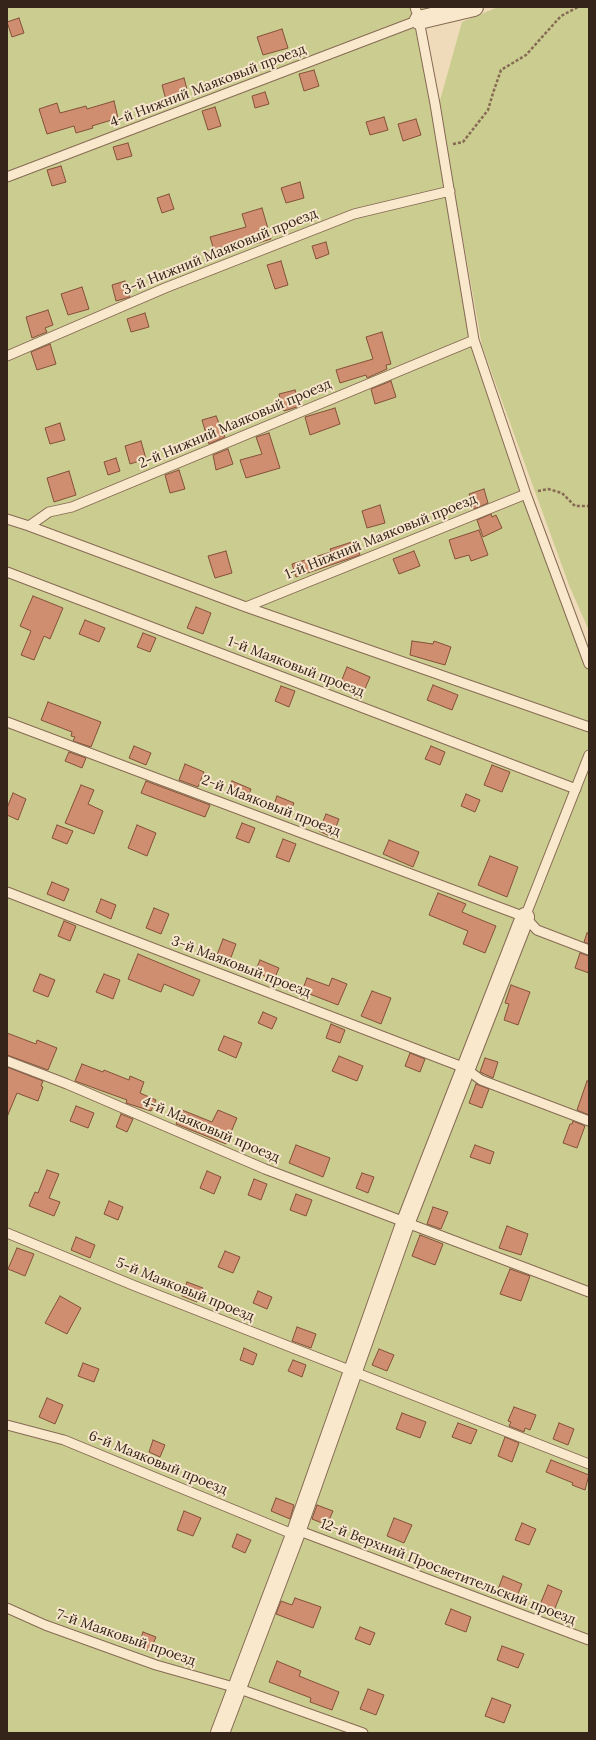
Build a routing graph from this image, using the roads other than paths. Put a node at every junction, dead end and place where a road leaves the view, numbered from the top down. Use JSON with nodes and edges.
{"nodes":[{"id":1,"x":474,"y":7,"type":"edge"},
{"id":2,"x":417,"y":14,"type":"edge"},
{"id":3,"x":7,"y":177,"type":"edge"},
{"id":4,"x":450,"y":191,"type":"junction"},
{"id":5,"x":474,"y":340,"type":"junction"},
{"id":6,"x":7,"y":356,"type":"edge"},
{"id":7,"x":526,"y":494,"type":"junction"},
{"id":8,"x":7,"y":520,"type":"edge"},
{"id":9,"x":29,"y":526,"type":"junction"},
{"id":10,"x":7,"y":572,"type":"edge"},
{"id":11,"x":246,"y":606,"type":"junction"},
{"id":12,"x":589,"y":664,"type":"edge"},
{"id":13,"x":7,"y":722,"type":"edge"},
{"id":14,"x":589,"y":728,"type":"edge"},
{"id":15,"x":589,"y":755,"type":"edge"},
{"id":16,"x":576,"y":789,"type":"junction"},
{"id":17,"x":7,"y":892,"type":"edge"},
{"id":18,"x":525,"y":917,"type":"junction"},
{"id":19,"x":589,"y":950,"type":"edge"},
{"id":20,"x":7,"y":1061,"type":"edge"},
{"id":21,"x":466,"y":1068,"type":"junction"},
{"id":22,"x":589,"y":1122,"type":"edge"},
{"id":23,"x":405,"y":1224,"type":"junction"},
{"id":24,"x":7,"y":1233,"type":"edge"},
{"id":25,"x":589,"y":1292,"type":"edge"},
{"id":26,"x":353,"y":1372,"type":"junction"},
{"id":27,"x":7,"y":1425,"type":"edge"},
{"id":28,"x":589,"y":1464,"type":"edge"},
{"id":29,"x":296,"y":1532,"type":"junction"},
{"id":30,"x":7,"y":1608,"type":"edge"},
{"id":31,"x":589,"y":1640,"type":"edge"},
{"id":32,"x":237,"y":1688,"type":"junction"},
{"id":33,"x":220,"y":1733,"type":"edge"},
{"id":34,"x":363,"y":1733,"type":"edge"}],
"edges":[{"from":1,"to":2,"type":"street"},
{"from":2,"to":3,"type":"lane","name":"4-й Нижний Маяковый проезд"},
{"from":2,"to":4,"type":"lane"},
{"from":4,"to":5,"type":"lane"},
{"from":4,"to":6,"type":"lane","name":"3-й Нижний Маяковый проезд"},
{"from":5,"to":7,"type":"lane"},
{"from":5,"to":9,"type":"lane","name":"2-й Нижний Маяковый проезд"},
{"from":7,"to":11,"type":"lane","name":"1-й Нижний Маяковый проезд"},
{"from":7,"to":12,"type":"lane"},
{"from":8,"to":9,"type":"lane"},
{"from":9,"to":11,"type":"lane"},
{"from":10,"to":16,"type":"lane","name":"1-й Маяковый проезд"},
{"from":11,"to":14,"type":"lane"},
{"from":13,"to":18,"type":"lane","name":"2-й Маяковый проезд"},
{"from":15,"to":16,"type":"lane"},
{"from":16,"to":18,"type":"lane"},
{"from":17,"to":21,"type":"lane","name":"3-й Маяковый проезд"},
{"from":18,"to":19,"type":"lane"},
{"from":18,"to":21,"type":"street"},
{"from":20,"to":23,"type":"lane","name":"4-й Маяковый проезд"},
{"from":21,"to":22,"type":"lane","name":"3-й Маяковый проезд"},
{"from":21,"to":23,"type":"street"},
{"from":23,"to":25,"type":"lane","name":"4-й Маяковый проезд"},
{"from":23,"to":26,"type":"street"},
{"from":24,"to":26,"type":"lane","name":"5-й Маяковый проезд"},
{"from":26,"to":28,"type":"lane","name":"5-й Маяковый проезд"},
{"from":26,"to":29,"type":"street"},
{"from":27,"to":29,"type":"lane","name":"6-й Маяковый проезд"},
{"from":29,"to":31,"type":"lane","name":"12-й Верхний Просветительский проезд"},
{"from":29,"to":32,"type":"street"},
{"from":30,"to":32,"type":"lane","name":"7-й Маяковый проезд"},
{"from":32,"to":33,"type":"street"},
{"from":32,"to":34,"type":"lane","name":"7-й Маяковый проезд"}]}
